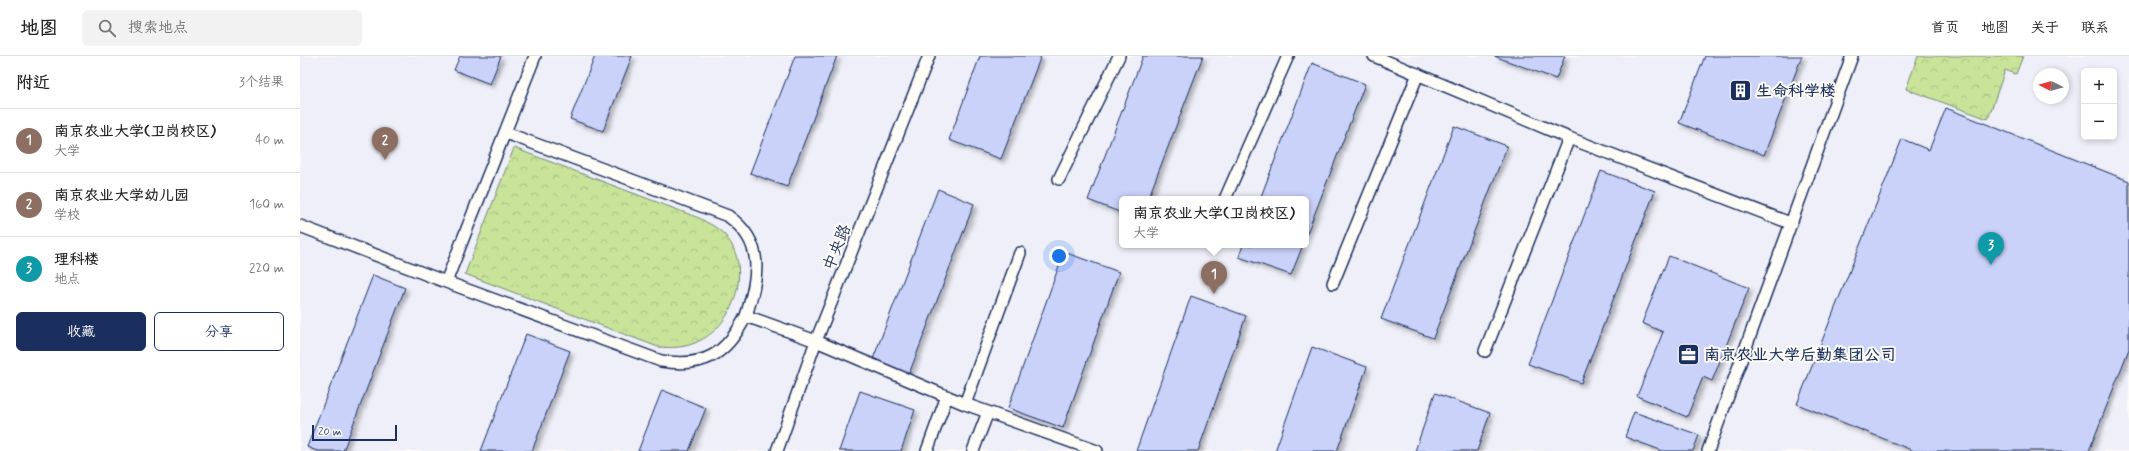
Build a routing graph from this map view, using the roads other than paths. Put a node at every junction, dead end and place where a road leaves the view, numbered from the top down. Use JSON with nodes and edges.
{"nodes":[{"id":1,"x":535,"y":56,"type":"edge"},
{"id":2,"x":929,"y":56,"type":"edge"},
{"id":3,"x":1119,"y":56,"type":"edge"},
{"id":4,"x":1288,"y":56,"type":"edge"},
{"id":5,"x":1374,"y":56,"type":"edge"},
{"id":6,"x":1852,"y":56,"type":"edge"},
{"id":7,"x":1418,"y":74,"type":"junction"},
{"id":8,"x":506,"y":133,"type":"junction"},
{"id":9,"x":1569,"y":138,"type":"junction"},
{"id":10,"x":1059,"y":179,"type":"dead end"},
{"id":11,"x":1226,"y":196,"type":"edge"},
{"id":12,"x":1790,"y":223,"type":"junction"},
{"id":13,"x":300,"y":226,"type":"edge"},
{"id":14,"x":1020,"y":253,"type":"dead end"},
{"id":15,"x":446,"y":282,"type":"junction"},
{"id":16,"x":1333,"y":283,"type":"dead end"},
{"id":17,"x":746,"y":316,"type":"junction"},
{"id":18,"x":816,"y":341,"type":"junction"},
{"id":19,"x":1485,"y":351,"type":"dead end"},
{"id":20,"x":947,"y":396,"type":"junction"},
{"id":21,"x":965,"y":404,"type":"junction"},
{"id":22,"x":988,"y":412,"type":"junction"},
{"id":23,"x":777,"y":451,"type":"edge"},
{"id":24,"x":927,"y":451,"type":"edge"},
{"id":25,"x":973,"y":451,"type":"edge"},
{"id":26,"x":1097,"y":451,"type":"edge"},
{"id":27,"x":1708,"y":451,"type":"edge"}],
"edges":[{"from":1,"to":8,"type":"lane"},
{"from":2,"to":18,"type":"lane","name":"中央路"},
{"from":3,"to":10,"type":"lane"},
{"from":4,"to":11,"type":"lane"},
{"from":5,"to":7,"type":"lane"},
{"from":6,"to":12,"type":"lane"},
{"from":7,"to":9,"type":"lane"},
{"from":7,"to":16,"type":"lane"},
{"from":8,"to":15,"type":"lane"},
{"from":8,"to":17,"type":"lane"},
{"from":9,"to":12,"type":"lane"},
{"from":9,"to":19,"type":"lane"},
{"from":12,"to":27,"type":"lane"},
{"from":13,"to":15,"type":"lane"},
{"from":14,"to":21,"type":"lane"},
{"from":15,"to":17,"type":"lane"},
{"from":17,"to":18,"type":"lane"},
{"from":18,"to":20,"type":"lane"},
{"from":18,"to":23,"type":"lane","name":"中央路"},
{"from":20,"to":21,"type":"lane"},
{"from":20,"to":24,"type":"lane"},
{"from":21,"to":22,"type":"lane"},
{"from":22,"to":25,"type":"lane"},
{"from":22,"to":26,"type":"lane"}]}
